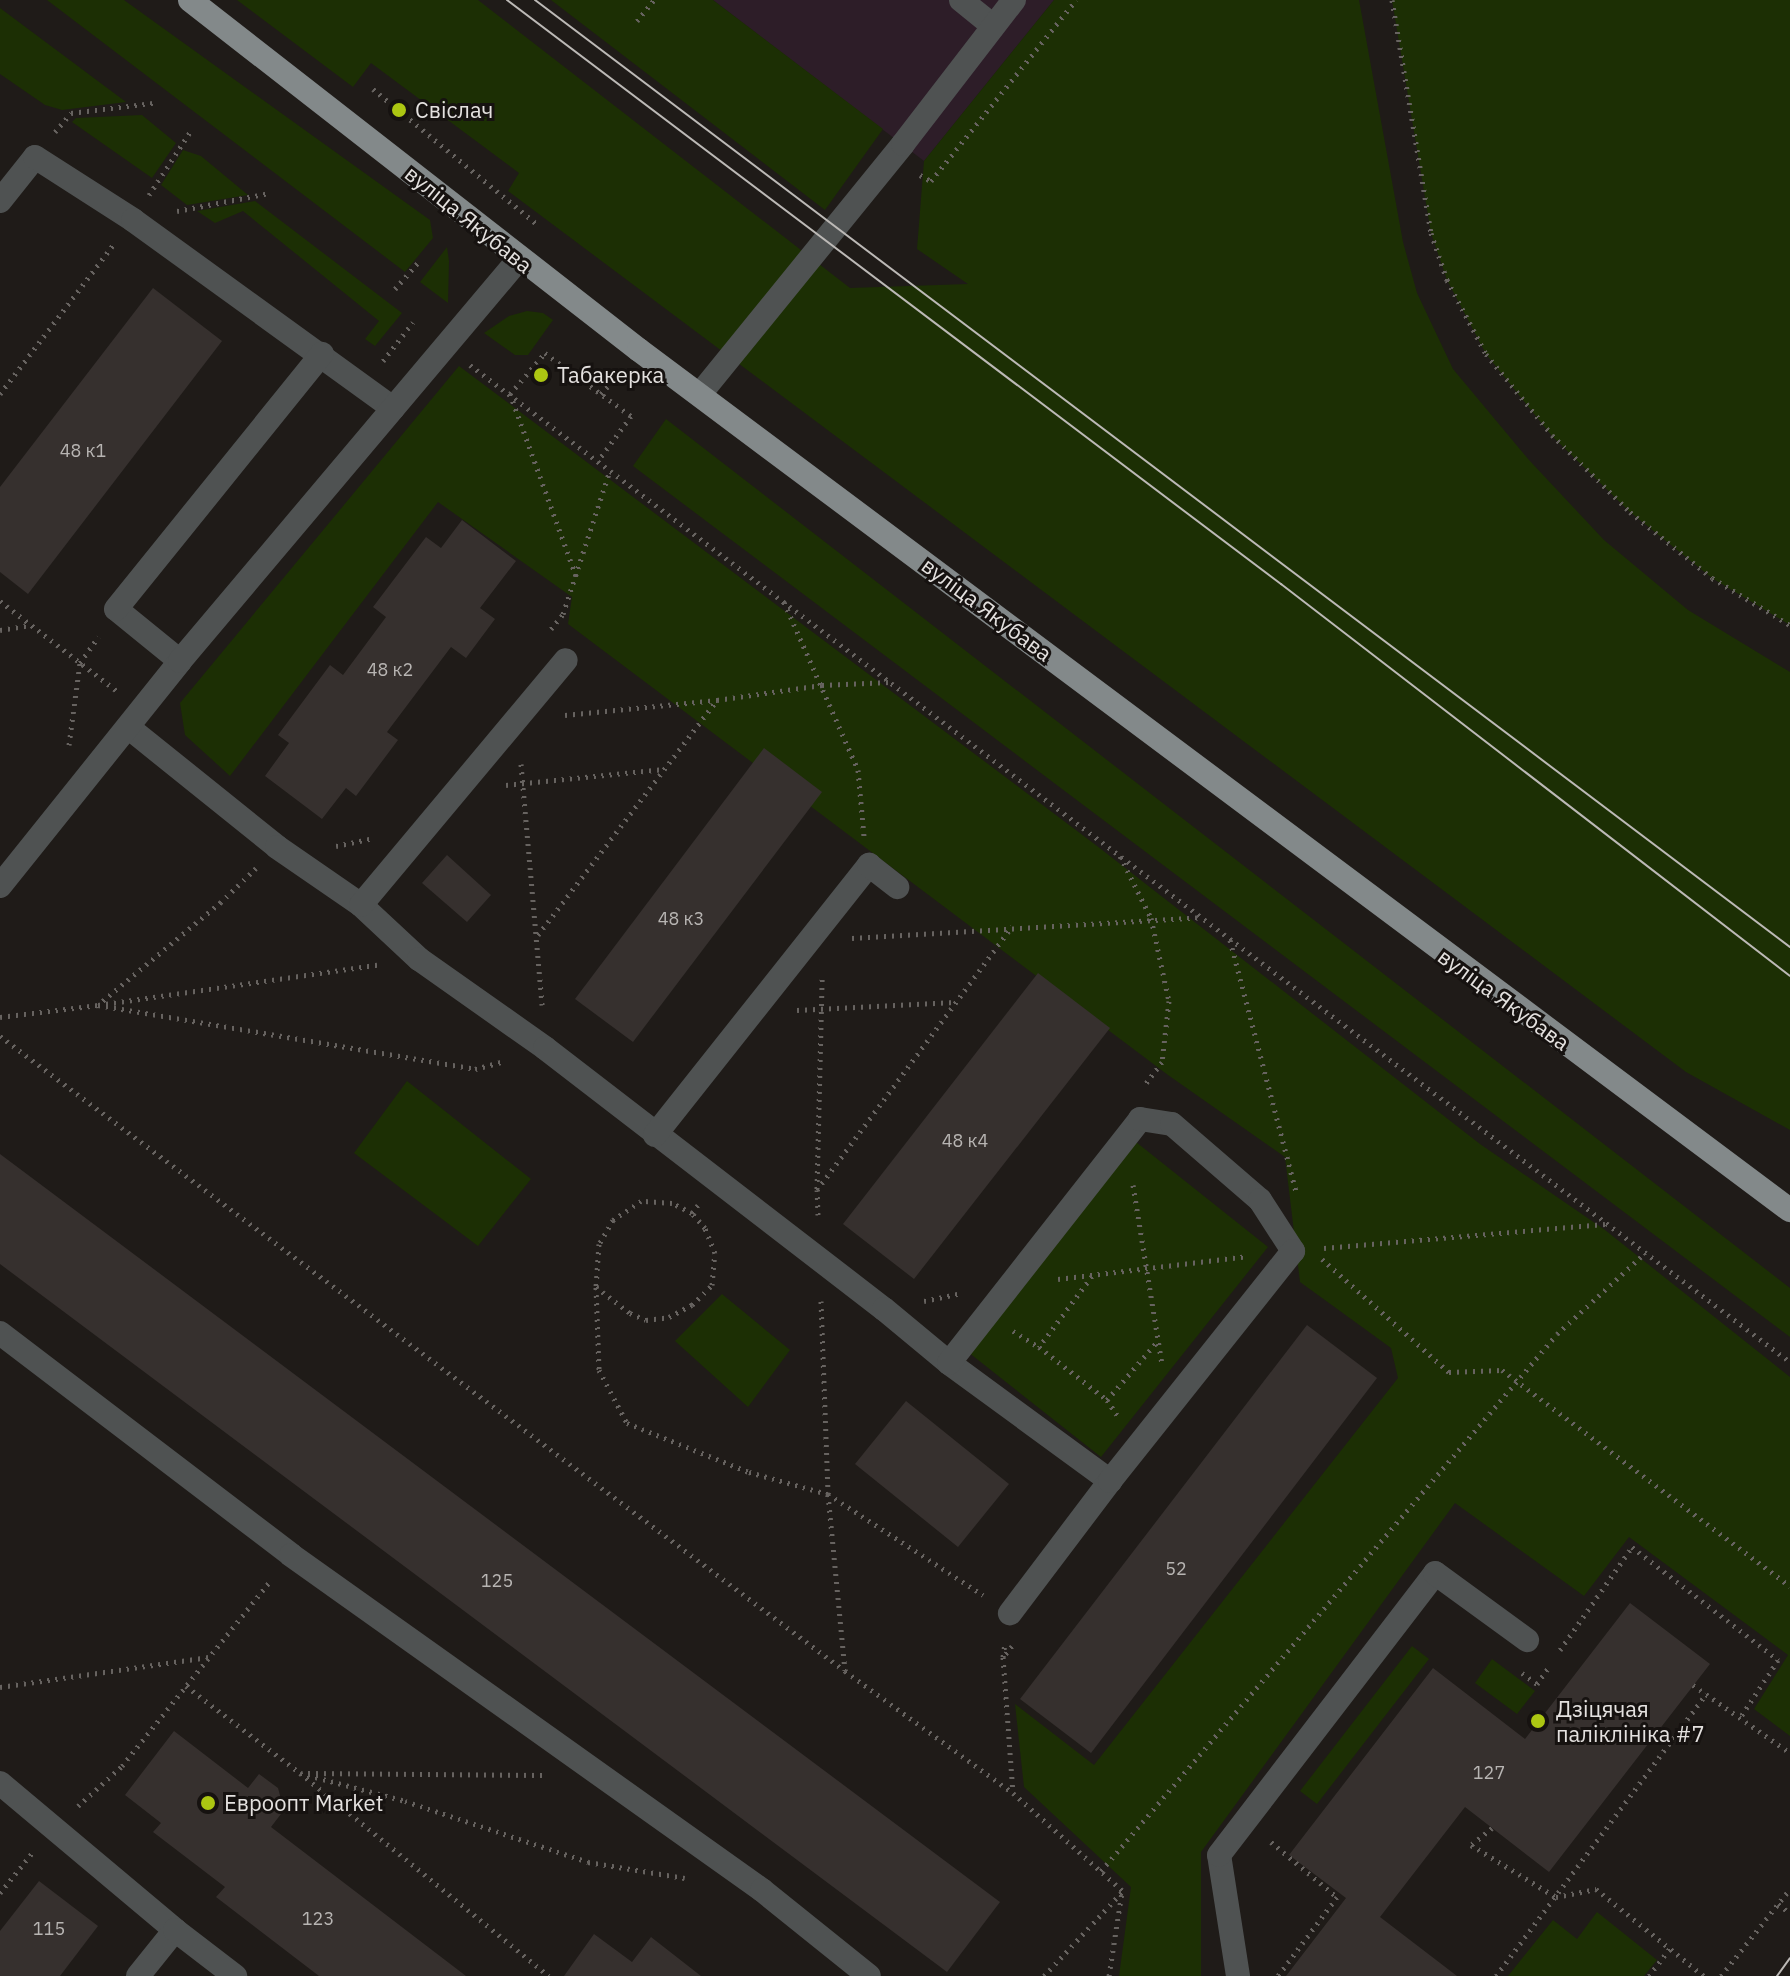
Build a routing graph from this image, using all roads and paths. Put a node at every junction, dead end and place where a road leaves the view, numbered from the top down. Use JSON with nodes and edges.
{"nodes":[{"id":1,"x":190,"y":0,"type":"edge"},
{"id":2,"x":654,"y":0,"type":"edge"},
{"id":3,"x":961,"y":0,"type":"edge"},
{"id":4,"x":1014,"y":0,"type":"edge"},
{"id":5,"x":1076,"y":0,"type":"edge"},
{"id":6,"x":1392,"y":0,"type":"edge"},
{"id":7,"x":637,"y":21,"type":"dead end"},
{"id":8,"x":992,"y":25,"type":"dead end"},
{"id":9,"x":373,"y":89,"type":"dead end"},
{"id":10,"x":153,"y":103,"type":"dead end"},
{"id":11,"x":190,"y":132,"type":"dead end"},
{"id":12,"x":35,"y":157,"type":"junction"},
{"id":13,"x":892,"y":157,"type":"junction"},
{"id":14,"x":486,"y":182,"type":"dead end"},
{"id":15,"x":270,"y":193,"type":"dead end"},
{"id":16,"x":0,"y":201,"type":"edge"},
{"id":17,"x":133,"y":220,"type":"junction"},
{"id":18,"x":519,"y":259,"type":"junction"},
{"id":19,"x":420,"y":260,"type":"dead end"},
{"id":20,"x":395,"y":289,"type":"dead end"},
{"id":21,"x":445,"y":347,"type":"junction"},
{"id":22,"x":322,"y":354,"type":"junction"},
{"id":23,"x":0,"y":394,"type":"edge"},
{"id":24,"x":510,"y":394,"type":"junction"},
{"id":25,"x":700,"y":394,"type":"junction"},
{"id":26,"x":393,"y":408,"type":"junction"},
{"id":27,"x":598,"y":461,"type":"junction"},
{"id":28,"x":610,"y":470,"type":"junction"},
{"id":29,"x":576,"y":576,"type":"junction"},
{"id":30,"x":0,"y":601,"type":"edge"},
{"id":31,"x":784,"y":601,"type":"junction"},
{"id":32,"x":116,"y":609,"type":"junction"},
{"id":33,"x":31,"y":625,"type":"junction"},
{"id":34,"x":1790,"y":625,"type":"edge"},
{"id":35,"x":0,"y":630,"type":"edge"},
{"id":36,"x":544,"y":639,"type":"dead end"},
{"id":37,"x":566,"y":660,"type":"dead end"},
{"id":38,"x":180,"y":661,"type":"junction"},
{"id":39,"x":80,"y":663,"type":"junction"},
{"id":40,"x":891,"y":682,"type":"junction"},
{"id":41,"x":822,"y":685,"type":"junction"},
{"id":42,"x":717,"y":700,"type":"junction"},
{"id":43,"x":135,"y":719,"type":"junction"},
{"id":44,"x":517,"y":719,"type":"junction"},
{"id":45,"x":68,"y":750,"type":"dead end"},
{"id":46,"x":665,"y":769,"type":"junction"},
{"id":47,"x":523,"y":782,"type":"junction"},
{"id":48,"x":462,"y":785,"type":"junction"},
{"id":49,"x":384,"y":835,"type":"dead end"},
{"id":50,"x":277,"y":847,"type":"junction"},
{"id":51,"x":331,"y":847,"type":"dead end"},
{"id":52,"x":855,"y":849,"type":"dead end"},
{"id":53,"x":1119,"y":855,"type":"junction"},
{"id":54,"x":0,"y":886,"type":"edge"},
{"id":55,"x":897,"y":887,"type":"dead end"},
{"id":56,"x":361,"y":905,"type":"junction"},
{"id":57,"x":1202,"y":917,"type":"junction"},
{"id":58,"x":1151,"y":918,"type":"junction"},
{"id":59,"x":1012,"y":926,"type":"junction"},
{"id":60,"x":537,"y":936,"type":"junction"},
{"id":61,"x":819,"y":938,"type":"junction"},
{"id":62,"x":1230,"y":940,"type":"junction"},
{"id":63,"x":419,"y":959,"type":"junction"},
{"id":64,"x":956,"y":1002,"type":"junction"},
{"id":65,"x":98,"y":1005,"type":"junction"},
{"id":66,"x":821,"y":1010,"type":"junction"},
{"id":67,"x":755,"y":1011,"type":"junction"},
{"id":68,"x":0,"y":1017,"type":"edge"},
{"id":69,"x":0,"y":1036,"type":"edge"},
{"id":70,"x":545,"y":1048,"type":"junction"},
{"id":71,"x":655,"y":1135,"type":"junction"},
{"id":72,"x":1124,"y":1140,"type":"junction"},
{"id":73,"x":713,"y":1181,"type":"junction"},
{"id":74,"x":817,"y":1190,"type":"junction"},
{"id":75,"x":1300,"y":1205,"type":"dead end"},
{"id":76,"x":1790,"y":1210,"type":"edge"},
{"id":77,"x":692,"y":1213,"type":"junction"},
{"id":78,"x":1606,"y":1224,"type":"junction"},
{"id":79,"x":1293,"y":1251,"type":"junction"},
{"id":80,"x":1645,"y":1253,"type":"junction"},
{"id":81,"x":820,"y":1262,"type":"junction"},
{"id":82,"x":1148,"y":1267,"type":"junction"},
{"id":83,"x":1092,"y":1276,"type":"junction"},
{"id":84,"x":1008,"y":1283,"type":"junction"},
{"id":85,"x":596,"y":1287,"type":"junction"},
{"id":86,"x":925,"y":1310,"type":"dead end"},
{"id":87,"x":0,"y":1333,"type":"edge"},
{"id":88,"x":1157,"y":1343,"type":"junction"},
{"id":89,"x":1790,"y":1362,"type":"edge"},
{"id":90,"x":949,"y":1363,"type":"junction"},
{"id":91,"x":1518,"y":1381,"type":"junction"},
{"id":92,"x":1186,"y":1385,"type":"junction"},
{"id":93,"x":1110,"y":1481,"type":"junction"},
{"id":94,"x":828,"y":1494,"type":"junction"},
{"id":95,"x":291,"y":1555,"type":"junction"},
{"id":96,"x":1790,"y":1586,"type":"edge"},
{"id":97,"x":1010,"y":1613,"type":"junction"},
{"id":98,"x":1527,"y":1640,"type":"dead end"},
{"id":99,"x":210,"y":1657,"type":"junction"},
{"id":100,"x":1003,"y":1657,"type":"dead end"},
{"id":101,"x":1514,"y":1667,"type":"dead end"},
{"id":102,"x":845,"y":1671,"type":"junction"},
{"id":103,"x":1693,"y":1685,"type":"dead end"},
{"id":104,"x":186,"y":1686,"type":"junction"},
{"id":105,"x":0,"y":1687,"type":"edge"},
{"id":106,"x":1706,"y":1694,"type":"junction"},
{"id":107,"x":1740,"y":1718,"type":"junction"},
{"id":108,"x":1790,"y":1753,"type":"edge"},
{"id":109,"x":300,"y":1773,"type":"junction"},
{"id":110,"x":603,"y":1776,"type":"junction"},
{"id":111,"x":0,"y":1783,"type":"edge"},
{"id":112,"x":54,"y":1827,"type":"junction"},
{"id":113,"x":1492,"y":1828,"type":"dead end"},
{"id":114,"x":1267,"y":1835,"type":"dead end"},
{"id":115,"x":1101,"y":1871,"type":"junction"},
{"id":116,"x":699,"y":1880,"type":"dead end"},
{"id":117,"x":1790,"y":1889,"type":"edge"},
{"id":118,"x":1123,"y":1891,"type":"junction"},
{"id":119,"x":0,"y":1893,"type":"edge"},
{"id":120,"x":1556,"y":1897,"type":"junction"},
{"id":121,"x":1778,"y":1904,"type":"junction"},
{"id":122,"x":1790,"y":1913,"type":"edge"},
{"id":123,"x":175,"y":1930,"type":"junction"},
{"id":124,"x":1671,"y":1947,"type":"junction"},
{"id":125,"x":138,"y":1976,"type":"edge"},
{"id":126,"x":235,"y":1976,"type":"edge"},
{"id":127,"x":549,"y":1976,"type":"edge"},
{"id":128,"x":869,"y":1976,"type":"edge"},
{"id":129,"x":1044,"y":1976,"type":"edge"},
{"id":130,"x":1109,"y":1976,"type":"edge"},
{"id":131,"x":1238,"y":1976,"type":"edge"},
{"id":132,"x":1278,"y":1976,"type":"edge"},
{"id":133,"x":1496,"y":1976,"type":"edge"},
{"id":134,"x":1649,"y":1976,"type":"edge"},
{"id":135,"x":1704,"y":1976,"type":"edge"},
{"id":136,"x":1721,"y":1976,"type":"edge"}],
"edges":[{"from":1,"to":18,"type":"main road","name":"вуліца Якубава"},
{"from":2,"to":7,"type":"path"},
{"from":3,"to":8,"type":"lane"},
{"from":4,"to":13,"type":"lane"},
{"from":5,"to":13,"type":"path"},
{"from":6,"to":34,"type":"path"},
{"from":9,"to":14,"type":"path"},
{"from":10,"to":12,"type":"path"},
{"from":11,"to":17,"type":"path"},
{"from":12,"to":16,"type":"lane"},
{"from":12,"to":17,"type":"lane"},
{"from":13,"to":25,"type":"lane"},
{"from":15,"to":17,"type":"path"},
{"from":17,"to":22,"type":"lane"},
{"from":17,"to":23,"type":"path"},
{"from":18,"to":21,"type":"lane"},
{"from":18,"to":25,"type":"main road","name":"вуліца Якубава"},
{"from":19,"to":20,"type":"path"},
{"from":21,"to":24,"type":"path"},
{"from":21,"to":26,"type":"lane"},
{"from":22,"to":26,"type":"lane"},
{"from":22,"to":32,"type":"lane"},
{"from":24,"to":27,"type":"path"},
{"from":24,"to":27,"type":"path"},
{"from":24,"to":29,"type":"path"},
{"from":25,"to":76,"type":"main road","name":"вуліца Якубава"},
{"from":26,"to":38,"type":"lane"},
{"from":27,"to":28,"type":"path"},
{"from":28,"to":29,"type":"path"},
{"from":28,"to":31,"type":"path"},
{"from":29,"to":36,"type":"path"},
{"from":30,"to":33,"type":"path"},
{"from":31,"to":40,"type":"path"},
{"from":31,"to":41,"type":"path"},
{"from":32,"to":38,"type":"lane"},
{"from":32,"to":39,"type":"path"},
{"from":33,"to":35,"type":"path"},
{"from":33,"to":39,"type":"path"},
{"from":37,"to":44,"type":"lane"},
{"from":38,"to":43,"type":"lane"},
{"from":39,"to":43,"type":"path"},
{"from":39,"to":45,"type":"path"},
{"from":40,"to":41,"type":"path"},
{"from":40,"to":53,"type":"path"},
{"from":41,"to":42,"type":"path"},
{"from":41,"to":52,"type":"path"},
{"from":42,"to":44,"type":"path"},
{"from":42,"to":46,"type":"path"},
{"from":43,"to":50,"type":"lane"},
{"from":43,"to":54,"type":"lane"},
{"from":44,"to":47,"type":"path"},
{"from":44,"to":48,"type":"lane"},
{"from":46,"to":47,"type":"path"},
{"from":46,"to":60,"type":"path"},
{"from":47,"to":48,"type":"path"},
{"from":47,"to":60,"type":"path"},
{"from":48,"to":56,"type":"lane"},
{"from":49,"to":51,"type":"path"},
{"from":50,"to":56,"type":"lane"},
{"from":50,"to":65,"type":"path"},
{"from":53,"to":57,"type":"path"},
{"from":53,"to":58,"type":"path"},
{"from":55,"to":61,"type":"lane"},
{"from":56,"to":63,"type":"lane"},
{"from":57,"to":58,"type":"path"},
{"from":57,"to":62,"type":"path"},
{"from":58,"to":59,"type":"path"},
{"from":58,"to":72,"type":"path"},
{"from":59,"to":61,"type":"path"},
{"from":59,"to":64,"type":"path"},
{"from":60,"to":70,"type":"path"},
{"from":61,"to":66,"type":"path"},
{"from":61,"to":67,"type":"lane"},
{"from":62,"to":75,"type":"path"},
{"from":62,"to":78,"type":"path"},
{"from":63,"to":65,"type":"path"},
{"from":63,"to":70,"type":"lane"},
{"from":64,"to":66,"type":"path"},
{"from":64,"to":74,"type":"path"},
{"from":65,"to":68,"type":"path"},
{"from":65,"to":70,"type":"path"},
{"from":66,"to":67,"type":"path"},
{"from":66,"to":74,"type":"path"},
{"from":67,"to":71,"type":"lane"},
{"from":69,"to":102,"type":"path"},
{"from":70,"to":71,"type":"lane"},
{"from":71,"to":73,"type":"lane"},
{"from":72,"to":79,"type":"lane"},
{"from":72,"to":82,"type":"path"},
{"from":72,"to":84,"type":"lane"},
{"from":73,"to":77,"type":"path"},
{"from":73,"to":81,"type":"lane"},
{"from":74,"to":81,"type":"path"},
{"from":77,"to":85,"type":"path"},
{"from":77,"to":85,"type":"path"},
{"from":78,"to":80,"type":"path"},
{"from":78,"to":91,"type":"path"},
{"from":79,"to":82,"type":"path"},
{"from":79,"to":92,"type":"lane"},
{"from":80,"to":89,"type":"path"},
{"from":80,"to":91,"type":"path"},
{"from":81,"to":90,"type":"lane"},
{"from":81,"to":94,"type":"path"},
{"from":82,"to":83,"type":"path"},
{"from":82,"to":88,"type":"path"},
{"from":83,"to":84,"type":"path"},
{"from":83,"to":88,"type":"path"},
{"from":84,"to":86,"type":"path"},
{"from":84,"to":90,"type":"lane"},
{"from":85,"to":94,"type":"path"},
{"from":87,"to":95,"type":"lane"},
{"from":88,"to":92,"type":"path"},
{"from":90,"to":93,"type":"lane"},
{"from":91,"to":96,"type":"path"},
{"from":91,"to":115,"type":"path"},
{"from":92,"to":93,"type":"lane"},
{"from":93,"to":97,"type":"lane"},
{"from":94,"to":97,"type":"path"},
{"from":94,"to":102,"type":"path"},
{"from":95,"to":99,"type":"path"},
{"from":95,"to":110,"type":"lane"},
{"from":97,"to":100,"type":"path"},
{"from":98,"to":131,"type":"lane"},
{"from":99,"to":104,"type":"path"},
{"from":99,"to":105,"type":"path"},
{"from":101,"to":107,"type":"path"},
{"from":102,"to":115,"type":"path"},
{"from":103,"to":106,"type":"path"},
{"from":104,"to":109,"type":"path"},
{"from":104,"to":112,"type":"path"},
{"from":106,"to":107,"type":"path"},
{"from":106,"to":120,"type":"path"},
{"from":107,"to":108,"type":"path"},
{"from":109,"to":110,"type":"path"},
{"from":109,"to":116,"type":"path"},
{"from":109,"to":127,"type":"path"},
{"from":110,"to":128,"type":"lane"},
{"from":111,"to":112,"type":"lane"},
{"from":112,"to":119,"type":"path"},
{"from":112,"to":123,"type":"lane"},
{"from":113,"to":120,"type":"path"},
{"from":114,"to":132,"type":"path"},
{"from":115,"to":118,"type":"path"},
{"from":117,"to":121,"type":"path"},
{"from":118,"to":129,"type":"path"},
{"from":118,"to":130,"type":"path"},
{"from":120,"to":124,"type":"path"},
{"from":120,"to":133,"type":"path"},
{"from":121,"to":122,"type":"path"},
{"from":121,"to":136,"type":"path"},
{"from":123,"to":125,"type":"lane"},
{"from":123,"to":126,"type":"lane"},
{"from":124,"to":134,"type":"path"},
{"from":124,"to":135,"type":"path"}]}
